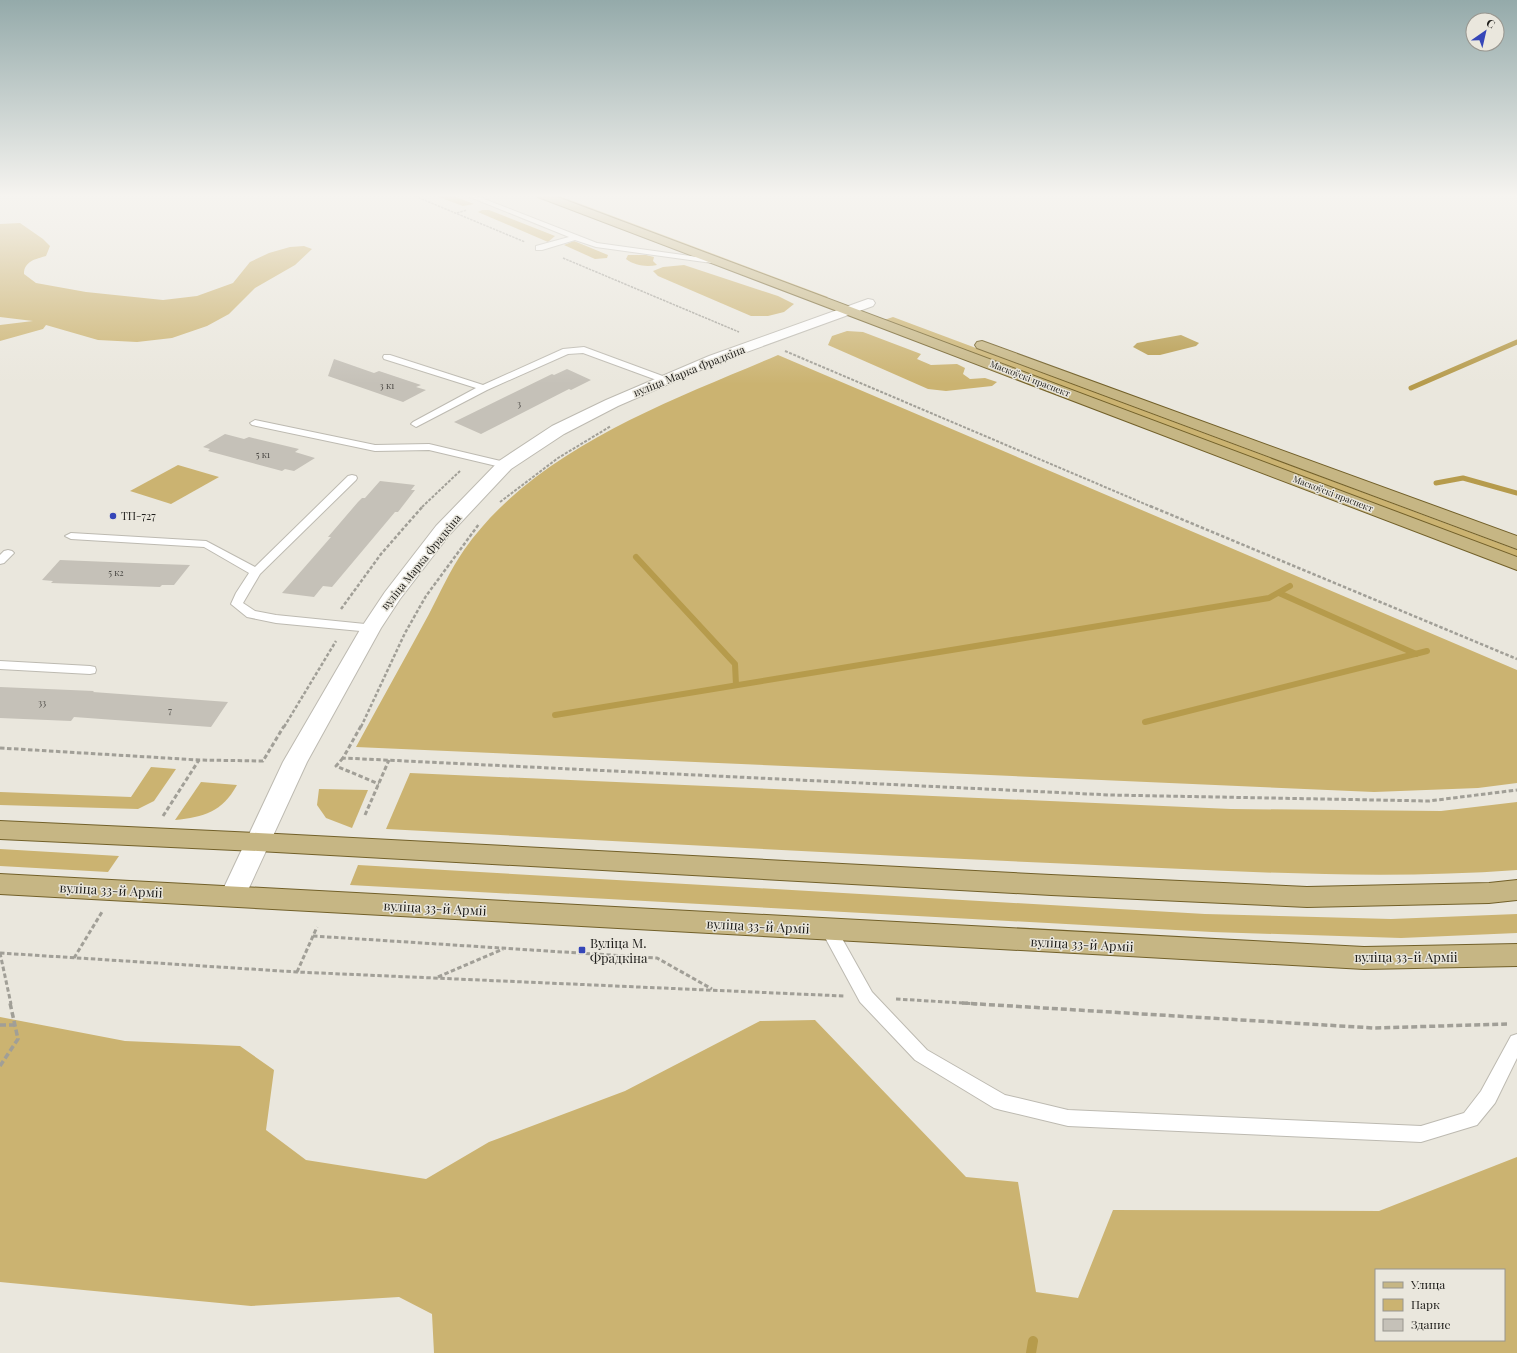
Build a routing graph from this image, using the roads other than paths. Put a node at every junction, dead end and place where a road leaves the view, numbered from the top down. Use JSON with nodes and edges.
{"nodes":[{"id":1,"x":691,"y":258,"type":"edge"},
{"id":2,"x":709,"y":258,"type":"edge"},
{"id":3,"x":719,"y":262,"type":"junction"},
{"id":4,"x":850,"y":304,"type":"junction"},
{"id":5,"x":874,"y":305,"type":"dead end"},
{"id":6,"x":973,"y":342,"type":"dead end"},
{"id":7,"x":387,"y":357,"type":"dead end"},
{"id":8,"x":665,"y":380,"type":"junction"},
{"id":9,"x":484,"y":388,"type":"junction"},
{"id":10,"x":255,"y":423,"type":"dead end"},
{"id":11,"x":416,"y":424,"type":"dead end"},
{"id":12,"x":505,"y":465,"type":"junction"},
{"id":13,"x":352,"y":478,"type":"dead end"},
{"id":14,"x":71,"y":536,"type":"dead end"},
{"id":15,"x":1517,"y":543,"type":"edge"},
{"id":16,"x":1517,"y":564,"type":"edge"},
{"id":17,"x":256,"y":572,"type":"junction"},
{"id":18,"x":371,"y":628,"type":"junction"},
{"id":19,"x":0,"y":665,"type":"edge"},
{"id":20,"x":90,"y":670,"type":"dead end"},
{"id":21,"x":0,"y":830,"type":"edge"},
{"id":22,"x":258,"y":842,"type":"junction"},
{"id":23,"x":0,"y":884,"type":"edge"},
{"id":24,"x":1517,"y":890,"type":"edge"},
{"id":25,"x":233,"y":896,"type":"junction"},
{"id":26,"x":829,"y":930,"type":"junction"},
{"id":27,"x":1517,"y":955,"type":"edge"},
{"id":28,"x":1517,"y":1041,"type":"edge"}],
"edges":[{"from":1,"to":3,"type":"lane"},
{"from":2,"to":3,"type":"main road","name":"Маскоўскі праспект"},
{"from":3,"to":4,"type":"main road","name":"Маскоўскі праспект"},
{"from":4,"to":5,"type":"street","name":"вуліца Марка Фрадкіна"},
{"from":4,"to":8,"type":"street","name":"вуліца Марка Фрадкіна"},
{"from":4,"to":16,"type":"main road","name":"Маскоўскі праспект"},
{"from":6,"to":15,"type":"main road","name":"Маскоўскі праспект"},
{"from":7,"to":9,"type":"lane"},
{"from":8,"to":9,"type":"lane"},
{"from":8,"to":12,"type":"street","name":"вуліца Марка Фрадкіна"},
{"from":9,"to":11,"type":"lane"},
{"from":10,"to":12,"type":"lane"},
{"from":12,"to":18,"type":"street","name":"вуліца Марка Фрадкіна"},
{"from":13,"to":17,"type":"lane"},
{"from":14,"to":17,"type":"lane"},
{"from":17,"to":18,"type":"lane"},
{"from":18,"to":22,"type":"street","name":"вуліца Марка Фрадкіна"},
{"from":19,"to":20,"type":"lane"},
{"from":21,"to":22,"type":"main road"},
{"from":22,"to":24,"type":"main road"},
{"from":22,"to":25,"type":"street","name":"вуліца Марка Фрадкіна"},
{"from":23,"to":25,"type":"main road","name":"вуліца 33-й Арміі"},
{"from":25,"to":26,"type":"main road","name":"вуліца 33-й Арміі"},
{"from":26,"to":27,"type":"main road","name":"вуліца 33-й Арміі"},
{"from":26,"to":28,"type":"lane"}]}
